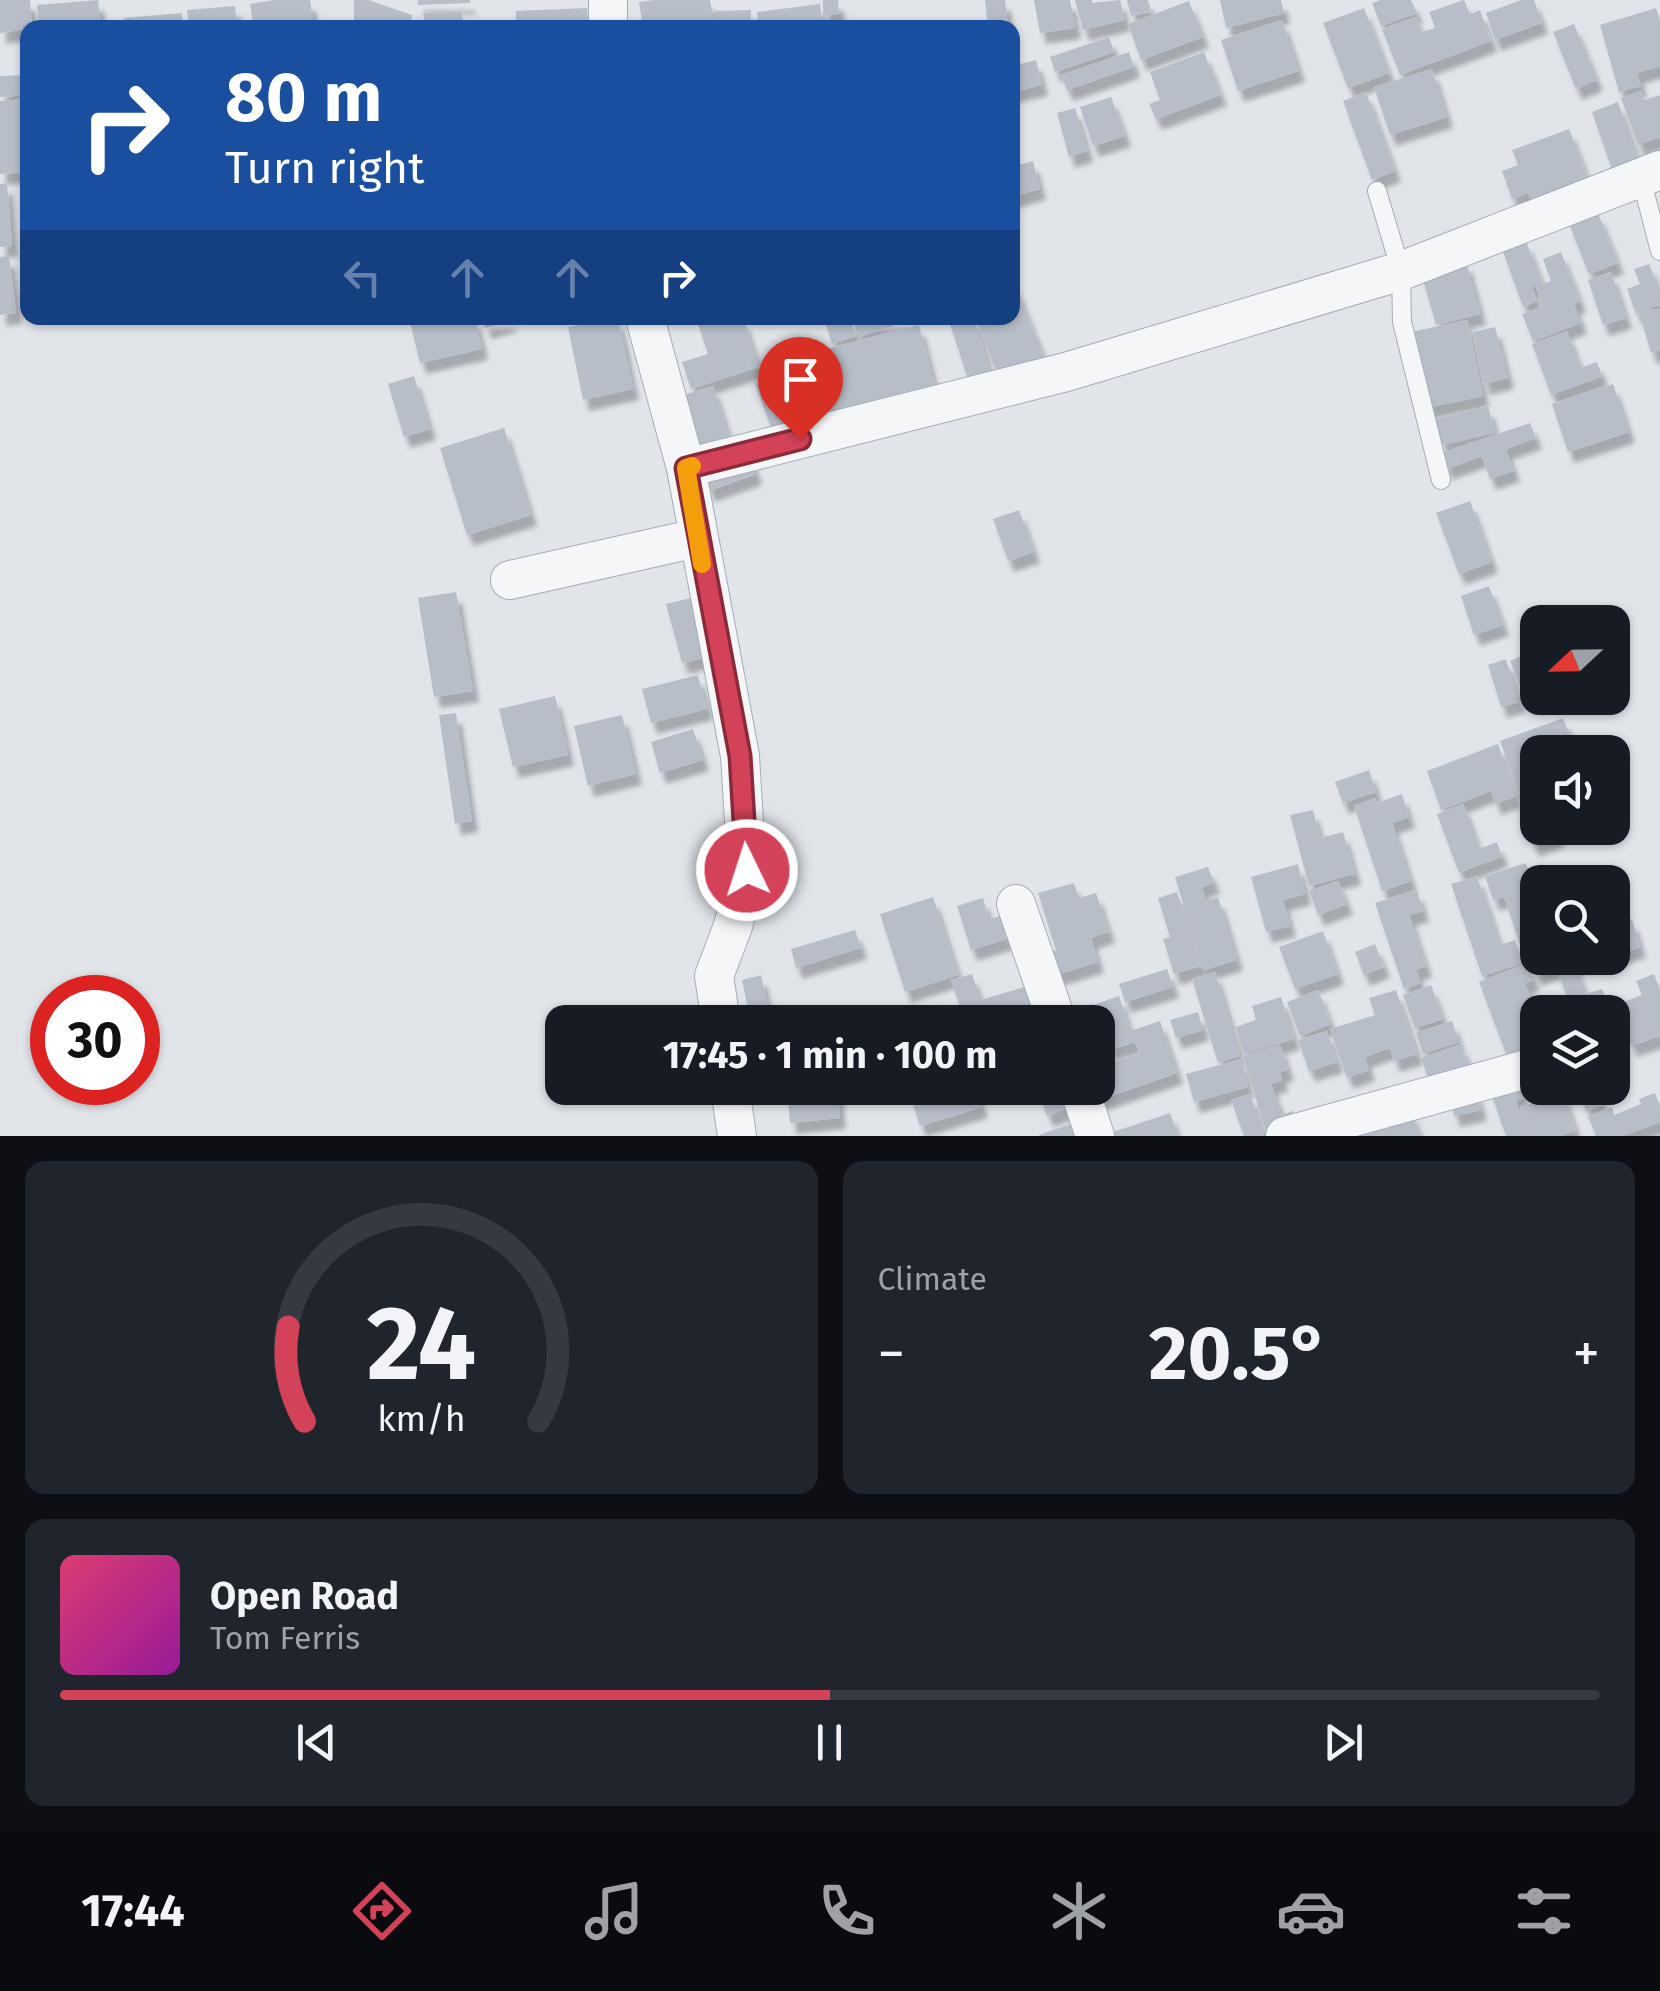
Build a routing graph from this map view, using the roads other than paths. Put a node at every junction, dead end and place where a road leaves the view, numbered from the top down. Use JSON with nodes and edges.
{"nodes":[{"id":1,"x":1650,"y":174,"type":"edge"},
{"id":2,"x":1377,"y":191,"type":"dead end"},
{"id":3,"x":1660,"y":250,"type":"edge"},
{"id":4,"x":1401,"y":271,"type":"junction"},
{"id":5,"x":648,"y":325,"type":"edge"},
{"id":6,"x":686,"y":468,"type":"junction"},
{"id":7,"x":1441,"y":480,"type":"dead end"},
{"id":8,"x":697,"y":538,"type":"junction"},
{"id":9,"x":510,"y":580,"type":"dead end"},
{"id":10,"x":1016,"y":904,"type":"dead end"},
{"id":11,"x":718,"y":1005,"type":"edge"},
{"id":12,"x":1050,"y":1005,"type":"edge"},
{"id":13,"x":1520,"y":1071,"type":"edge"},
{"id":14,"x":732,"y":1105,"type":"edge"},
{"id":15,"x":1085,"y":1105,"type":"edge"},
{"id":16,"x":736,"y":1136,"type":"edge"},
{"id":17,"x":1095,"y":1136,"type":"edge"},
{"id":18,"x":1284,"y":1136,"type":"edge"}],
"edges":[{"from":1,"to":3,"type":"lane"},
{"from":1,"to":4,"type":"street"},
{"from":2,"to":4,"type":"lane"},
{"from":4,"to":6,"type":"street"},
{"from":4,"to":7,"type":"lane"},
{"from":5,"to":6,"type":"street"},
{"from":6,"to":8,"type":"street"},
{"from":8,"to":9,"type":"street"},
{"from":8,"to":11,"type":"street"},
{"from":10,"to":12,"type":"street"},
{"from":13,"to":18,"type":"street"},
{"from":14,"to":16,"type":"street"},
{"from":15,"to":17,"type":"street"}]}
